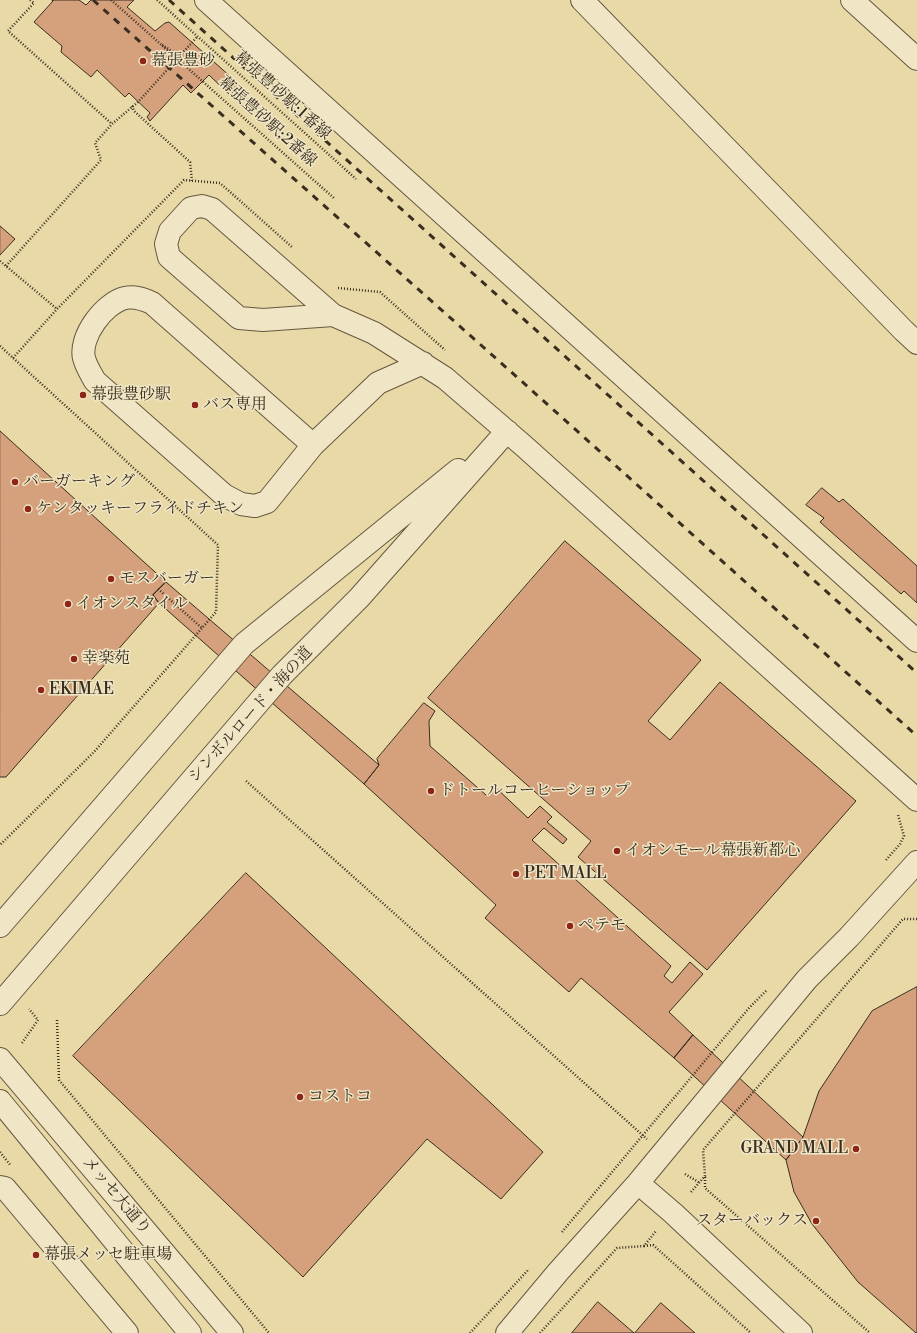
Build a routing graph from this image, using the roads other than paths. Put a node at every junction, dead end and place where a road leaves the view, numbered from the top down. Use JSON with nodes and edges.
{"nodes":[{"id":1,"x":206,"y":0,"type":"edge"},
{"id":2,"x":582,"y":0,"type":"edge"},
{"id":3,"x":852,"y":0,"type":"edge"},
{"id":4,"x":917,"y":59,"type":"edge"},
{"id":5,"x":333,"y":315,"type":"junction"},
{"id":6,"x":917,"y":343,"type":"edge"},
{"id":7,"x":422,"y":363,"type":"junction"},
{"id":8,"x":507,"y":431,"type":"junction"},
{"id":9,"x":313,"y":445,"type":"junction"},
{"id":10,"x":917,"y":641,"type":"edge"},
{"id":11,"x":917,"y":800,"type":"edge"},
{"id":12,"x":917,"y":862,"type":"edge"},
{"id":13,"x":0,"y":926,"type":"edge"},
{"id":14,"x":0,"y":1004,"type":"edge"},
{"id":15,"x":0,"y":1059,"type":"edge"},
{"id":16,"x":0,"y":1101,"type":"edge"},
{"id":17,"x":638,"y":1183,"type":"junction"},
{"id":18,"x":0,"y":1187,"type":"edge"},
{"id":19,"x":127,"y":1333,"type":"edge"},
{"id":20,"x":190,"y":1333,"type":"edge"},
{"id":21,"x":232,"y":1333,"type":"edge"},
{"id":22,"x":507,"y":1333,"type":"edge"},
{"id":23,"x":801,"y":1333,"type":"edge"}],
"edges":[{"from":1,"to":10,"type":"street"},
{"from":2,"to":6,"type":"street"},
{"from":3,"to":4,"type":"street"},
{"from":5,"to":5,"type":"street"},
{"from":5,"to":7,"type":"street"},
{"from":7,"to":8,"type":"street"},
{"from":7,"to":9,"type":"street"},
{"from":8,"to":11,"type":"street"},
{"from":8,"to":13,"type":"street"},
{"from":8,"to":14,"type":"street","name":"シンボルロード・海の道"},
{"from":9,"to":9,"type":"street"},
{"from":12,"to":17,"type":"street"},
{"from":15,"to":21,"type":"street","name":"メッセ大通り"},
{"from":16,"to":20,"type":"street","name":"メッセ大通り"},
{"from":17,"to":22,"type":"street"},
{"from":17,"to":23,"type":"street"},
{"from":18,"to":19,"type":"street"}]}
